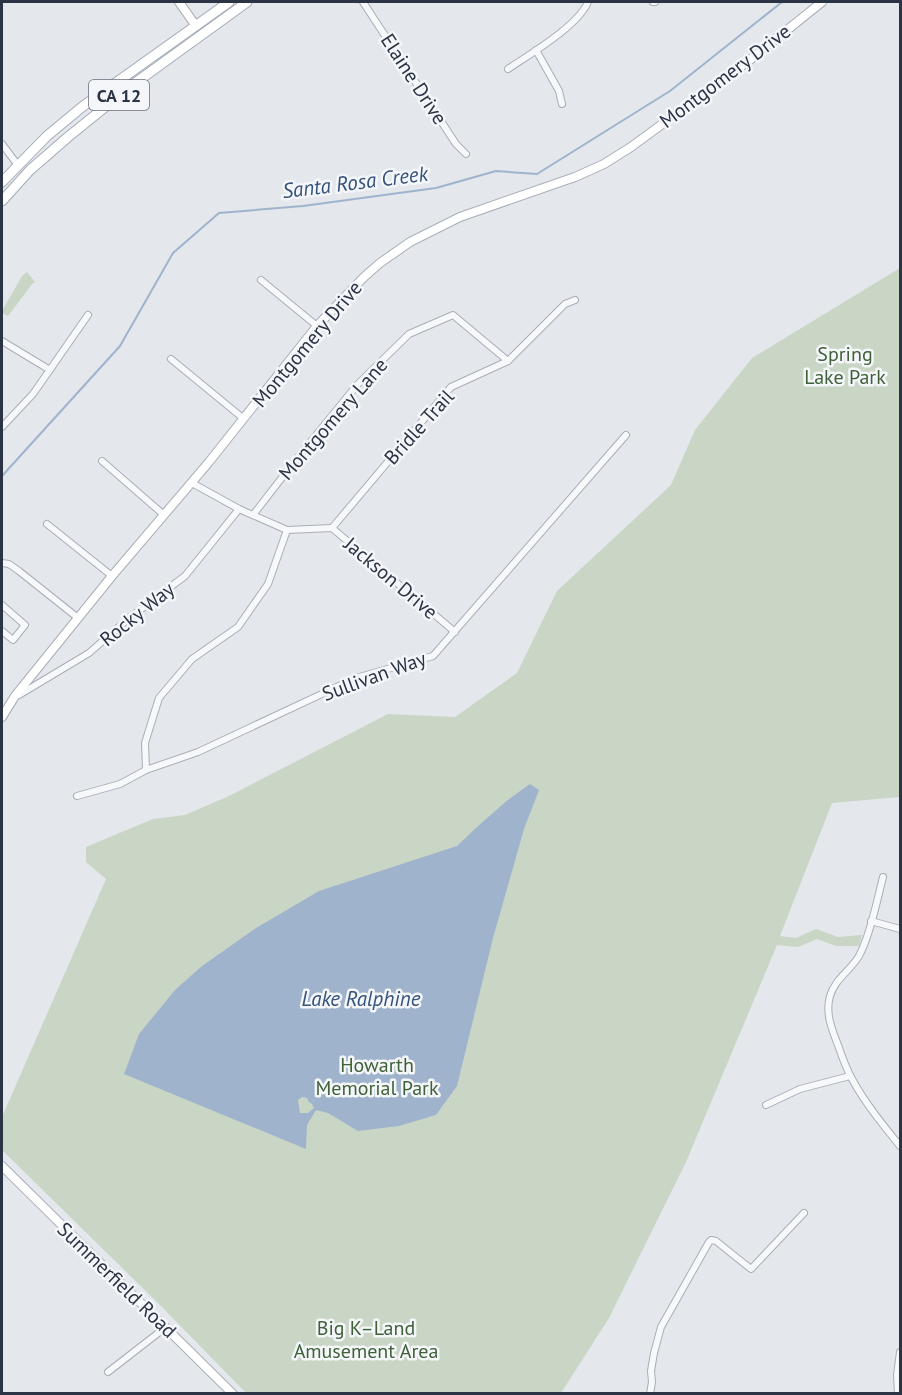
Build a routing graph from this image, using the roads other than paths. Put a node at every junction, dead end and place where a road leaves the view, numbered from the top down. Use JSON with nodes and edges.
{"nodes":[{"id":1,"x":179,"y":2,"type":"edge"},
{"id":2,"x":229,"y":2,"type":"edge"},
{"id":3,"x":247,"y":2,"type":"edge"},
{"id":4,"x":363,"y":2,"type":"edge"},
{"id":5,"x":588,"y":2,"type":"edge"},
{"id":6,"x":822,"y":2,"type":"edge"},
{"id":7,"x":196,"y":26,"type":"junction"},
{"id":8,"x":203,"y":34,"type":"junction"},
{"id":9,"x":536,"y":50,"type":"junction"},
{"id":10,"x":508,"y":69,"type":"dead end"},
{"id":11,"x":562,"y":104,"type":"dead end"},
{"id":12,"x":2,"y":144,"type":"edge"},
{"id":13,"x":466,"y":154,"type":"dead end"},
{"id":14,"x":17,"y":164,"type":"junction"},
{"id":15,"x":2,"y":182,"type":"edge"},
{"id":16,"x":2,"y":201,"type":"edge"},
{"id":17,"x":261,"y":280,"type":"dead end"},
{"id":18,"x":575,"y":300,"type":"dead end"},
{"id":19,"x":88,"y":315,"type":"dead end"},
{"id":20,"x":317,"y":326,"type":"junction"},
{"id":21,"x":2,"y":341,"type":"edge"},
{"id":22,"x":171,"y":359,"type":"dead end"},
{"id":23,"x":508,"y":361,"type":"junction"},
{"id":24,"x":50,"y":370,"type":"junction"},
{"id":25,"x":244,"y":419,"type":"junction"},
{"id":26,"x":2,"y":427,"type":"edge"},
{"id":27,"x":626,"y":435,"type":"dead end"},
{"id":28,"x":102,"y":461,"type":"dead end"},
{"id":29,"x":192,"y":483,"type":"junction"},
{"id":30,"x":239,"y":509,"type":"junction"},
{"id":31,"x":164,"y":515,"type":"junction"},
{"id":32,"x":254,"y":515,"type":"junction"},
{"id":33,"x":47,"y":524,"type":"dead end"},
{"id":34,"x":332,"y":528,"type":"junction"},
{"id":35,"x":287,"y":530,"type":"junction"},
{"id":36,"x":2,"y":563,"type":"edge"},
{"id":37,"x":112,"y":576,"type":"junction"},
{"id":38,"x":3,"y":609,"type":"edge"},
{"id":39,"x":78,"y":618,"type":"junction"},
{"id":40,"x":2,"y":632,"type":"edge"},
{"id":41,"x":455,"y":632,"type":"junction"},
{"id":42,"x":15,"y":696,"type":"junction"},
{"id":43,"x":2,"y":717,"type":"edge"},
{"id":44,"x":146,"y":770,"type":"junction"},
{"id":45,"x":77,"y":796,"type":"dead end"},
{"id":46,"x":883,"y":877,"type":"dead end"},
{"id":47,"x":871,"y":921,"type":"junction"},
{"id":48,"x":900,"y":929,"type":"edge"},
{"id":49,"x":850,"y":1076,"type":"junction"},
{"id":50,"x":766,"y":1105,"type":"dead end"},
{"id":51,"x":900,"y":1146,"type":"edge"},
{"id":52,"x":2,"y":1166,"type":"edge"},
{"id":53,"x":804,"y":1213,"type":"dead end"},
{"id":54,"x":166,"y":1327,"type":"junction"},
{"id":55,"x":900,"y":1352,"type":"edge"},
{"id":56,"x":108,"y":1372,"type":"dead end"},
{"id":57,"x":233,"y":1394,"type":"edge"},
{"id":58,"x":650,"y":1394,"type":"edge"},
{"id":59,"x":898,"y":1394,"type":"edge"}],
"edges":[{"from":1,"to":7,"type":"street"},
{"from":2,"to":7,"type":"main road","number":"CA 12"},
{"from":3,"to":8,"type":"main road","number":"CA 12"},
{"from":4,"to":13,"type":"street","name":"Elaine Drive"},
{"from":5,"to":9,"type":"street"},
{"from":6,"to":20,"type":"street","name":"Montgomery Drive"},
{"from":7,"to":8,"type":"main road"},
{"from":7,"to":14,"type":"main road","number":"CA 12"},
{"from":8,"to":16,"type":"main road","number":"CA 12"},
{"from":9,"to":10,"type":"street"},
{"from":9,"to":11,"type":"street"},
{"from":12,"to":14,"type":"street"},
{"from":14,"to":15,"type":"main road","number":"CA 12"},
{"from":17,"to":20,"type":"street"},
{"from":18,"to":23,"type":"street","name":"Bridle Trail"},
{"from":19,"to":24,"type":"street"},
{"from":20,"to":25,"type":"street","name":"Montgomery Drive"},
{"from":21,"to":24,"type":"street"},
{"from":22,"to":25,"type":"street"},
{"from":23,"to":32,"type":"street","name":"Montgomery Lane"},
{"from":23,"to":34,"type":"street","name":"Bridle Trail"},
{"from":24,"to":26,"type":"street"},
{"from":25,"to":29,"type":"street","name":"Montgomery Drive"},
{"from":27,"to":41,"type":"street","name":"Sullivan Way"},
{"from":28,"to":31,"type":"street"},
{"from":29,"to":30,"type":"street","name":"Jackson Drive"},
{"from":29,"to":31,"type":"street","name":"Montgomery Drive"},
{"from":30,"to":32,"type":"street","name":"Jackson Drive"},
{"from":30,"to":42,"type":"street","name":"Rocky Way"},
{"from":31,"to":37,"type":"street","name":"Montgomery Drive"},
{"from":32,"to":35,"type":"street","name":"Jackson Drive"},
{"from":33,"to":37,"type":"street"},
{"from":34,"to":35,"type":"street","name":"Jackson Drive"},
{"from":34,"to":41,"type":"street","name":"Jackson Drive"},
{"from":35,"to":44,"type":"street"},
{"from":36,"to":39,"type":"street"},
{"from":37,"to":39,"type":"street","name":"Montgomery Drive"},
{"from":38,"to":40,"type":"street"},
{"from":39,"to":42,"type":"street","name":"Montgomery Drive"},
{"from":41,"to":44,"type":"street","name":"Sullivan Way"},
{"from":42,"to":43,"type":"street","name":"Montgomery Drive"},
{"from":44,"to":45,"type":"street","name":"Sullivan Way"},
{"from":46,"to":47,"type":"street"},
{"from":47,"to":48,"type":"street"},
{"from":47,"to":49,"type":"street"},
{"from":49,"to":50,"type":"street"},
{"from":49,"to":51,"type":"street"},
{"from":52,"to":54,"type":"street","name":"Summerfield Road"},
{"from":53,"to":58,"type":"street"},
{"from":54,"to":56,"type":"street"},
{"from":54,"to":57,"type":"street","name":"Summerfield Road"},
{"from":55,"to":59,"type":"street"}]}
